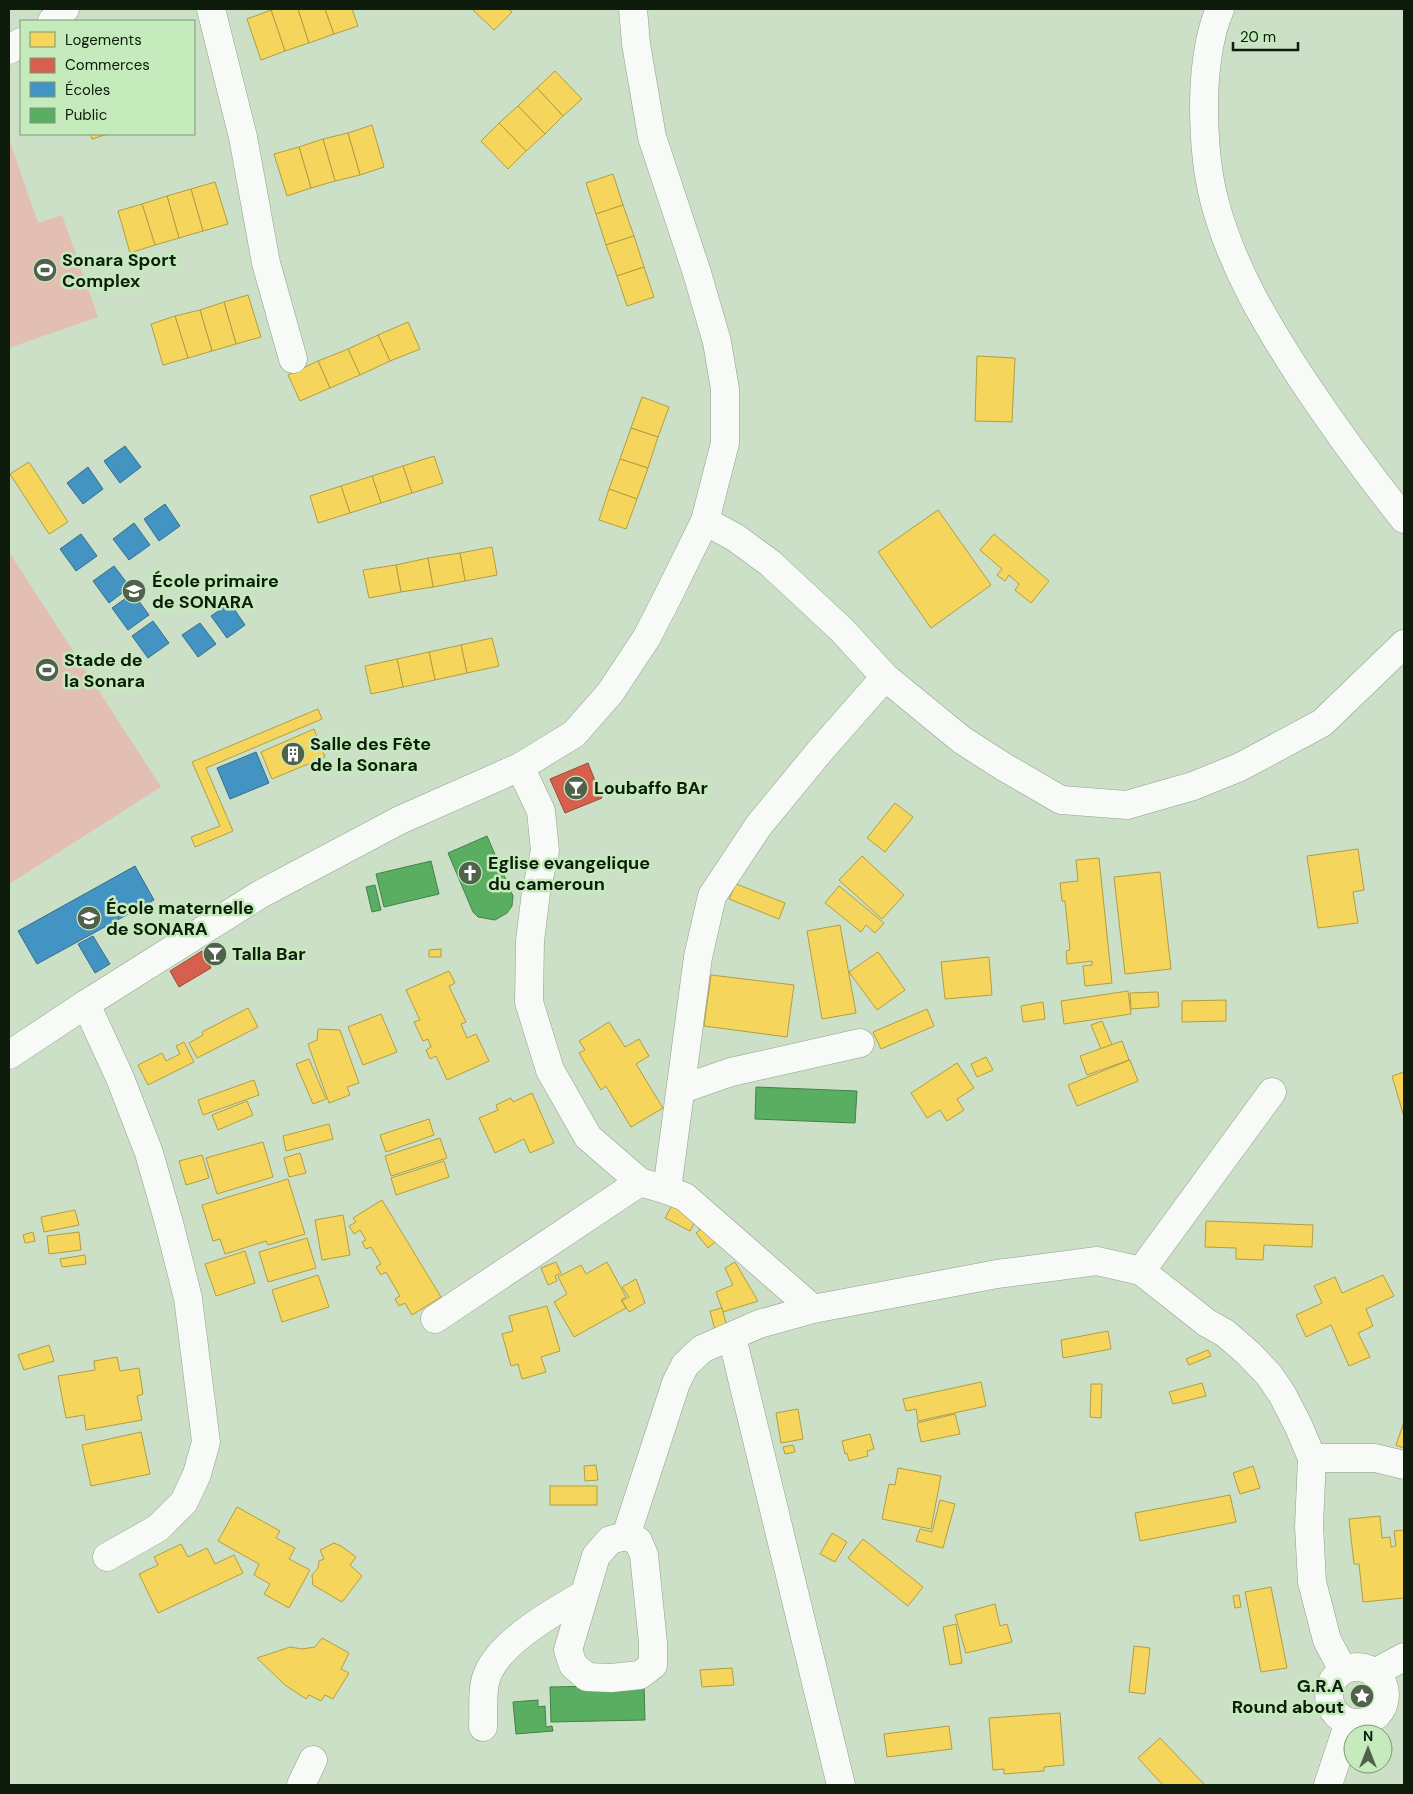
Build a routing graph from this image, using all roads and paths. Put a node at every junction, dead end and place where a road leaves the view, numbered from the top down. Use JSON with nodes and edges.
{"nodes":[{"id":1,"x":65,"y":9,"type":"edge"},
{"id":2,"x":211,"y":9,"type":"edge"},
{"id":3,"x":633,"y":9,"type":"edge"},
{"id":4,"x":1220,"y":9,"type":"edge"},
{"id":5,"x":53,"y":20,"type":"edge"},
{"id":6,"x":20,"y":43,"type":"edge"},
{"id":7,"x":9,"y":50,"type":"edge"},
{"id":8,"x":293,"y":359,"type":"dead end"},
{"id":9,"x":1404,"y":519,"type":"edge"},
{"id":10,"x":705,"y":520,"type":"junction"},
{"id":11,"x":1404,"y":644,"type":"edge"},
{"id":12,"x":885,"y":677,"type":"junction"},
{"id":13,"x":520,"y":767,"type":"junction"},
{"id":14,"x":86,"y":1004,"type":"junction"},
{"id":15,"x":860,"y":1043,"type":"dead end"},
{"id":16,"x":9,"y":1055,"type":"edge"},
{"id":17,"x":682,"y":1089,"type":"junction"},
{"id":18,"x":1272,"y":1092,"type":"dead end"},
{"id":19,"x":640,"y":1182,"type":"junction"},
{"id":20,"x":667,"y":1190,"type":"junction"},
{"id":21,"x":1141,"y":1270,"type":"junction"},
{"id":22,"x":813,"y":1309,"type":"junction"},
{"id":23,"x":435,"y":1319,"type":"dead end"},
{"id":24,"x":732,"y":1337,"type":"junction"},
{"id":25,"x":1312,"y":1458,"type":"junction"},
{"id":26,"x":1404,"y":1465,"type":"edge"},
{"id":27,"x":626,"y":1536,"type":"junction"},
{"id":28,"x":107,"y":1557,"type":"dead end"},
{"id":29,"x":583,"y":1595,"type":"junction"},
{"id":30,"x":1404,"y":1657,"type":"edge"},
{"id":31,"x":1343,"y":1670,"type":"junction"},
{"id":32,"x":1374,"y":1673,"type":"junction"},
{"id":33,"x":1349,"y":1722,"type":"junction"},
{"id":34,"x":483,"y":1727,"type":"dead end"},
{"id":35,"x":313,"y":1760,"type":"dead end"},
{"id":36,"x":301,"y":1785,"type":"edge"},
{"id":37,"x":841,"y":1785,"type":"edge"},
{"id":38,"x":1328,"y":1785,"type":"edge"}],
"edges":[{"from":1,"to":5,"type":"street"},
{"from":2,"to":8,"type":"street"},
{"from":3,"to":10,"type":"street"},
{"from":4,"to":9,"type":"street"},
{"from":6,"to":7,"type":"street"},
{"from":10,"to":12,"type":"street"},
{"from":10,"to":13,"type":"street"},
{"from":11,"to":12,"type":"street"},
{"from":12,"to":17,"type":"street"},
{"from":13,"to":14,"type":"street"},
{"from":13,"to":19,"type":"street"},
{"from":14,"to":16,"type":"street"},
{"from":14,"to":28,"type":"street"},
{"from":15,"to":17,"type":"street"},
{"from":17,"to":20,"type":"street"},
{"from":18,"to":21,"type":"street"},
{"from":19,"to":20,"type":"street"},
{"from":19,"to":23,"type":"street"},
{"from":20,"to":22,"type":"street"},
{"from":21,"to":22,"type":"street"},
{"from":21,"to":25,"type":"street"},
{"from":22,"to":24,"type":"street"},
{"from":24,"to":27,"type":"street"},
{"from":24,"to":37,"type":"street"},
{"from":25,"to":26,"type":"street"},
{"from":25,"to":31,"type":"street"},
{"from":27,"to":29,"type":"street"},
{"from":27,"to":29,"type":"street"},
{"from":29,"to":34,"type":"street"},
{"from":30,"to":32,"type":"street"},
{"from":31,"to":32,"type":"street"},
{"from":31,"to":33,"type":"street"},
{"from":32,"to":33,"type":"street"},
{"from":33,"to":38,"type":"street"},
{"from":35,"to":36,"type":"street"}]}
